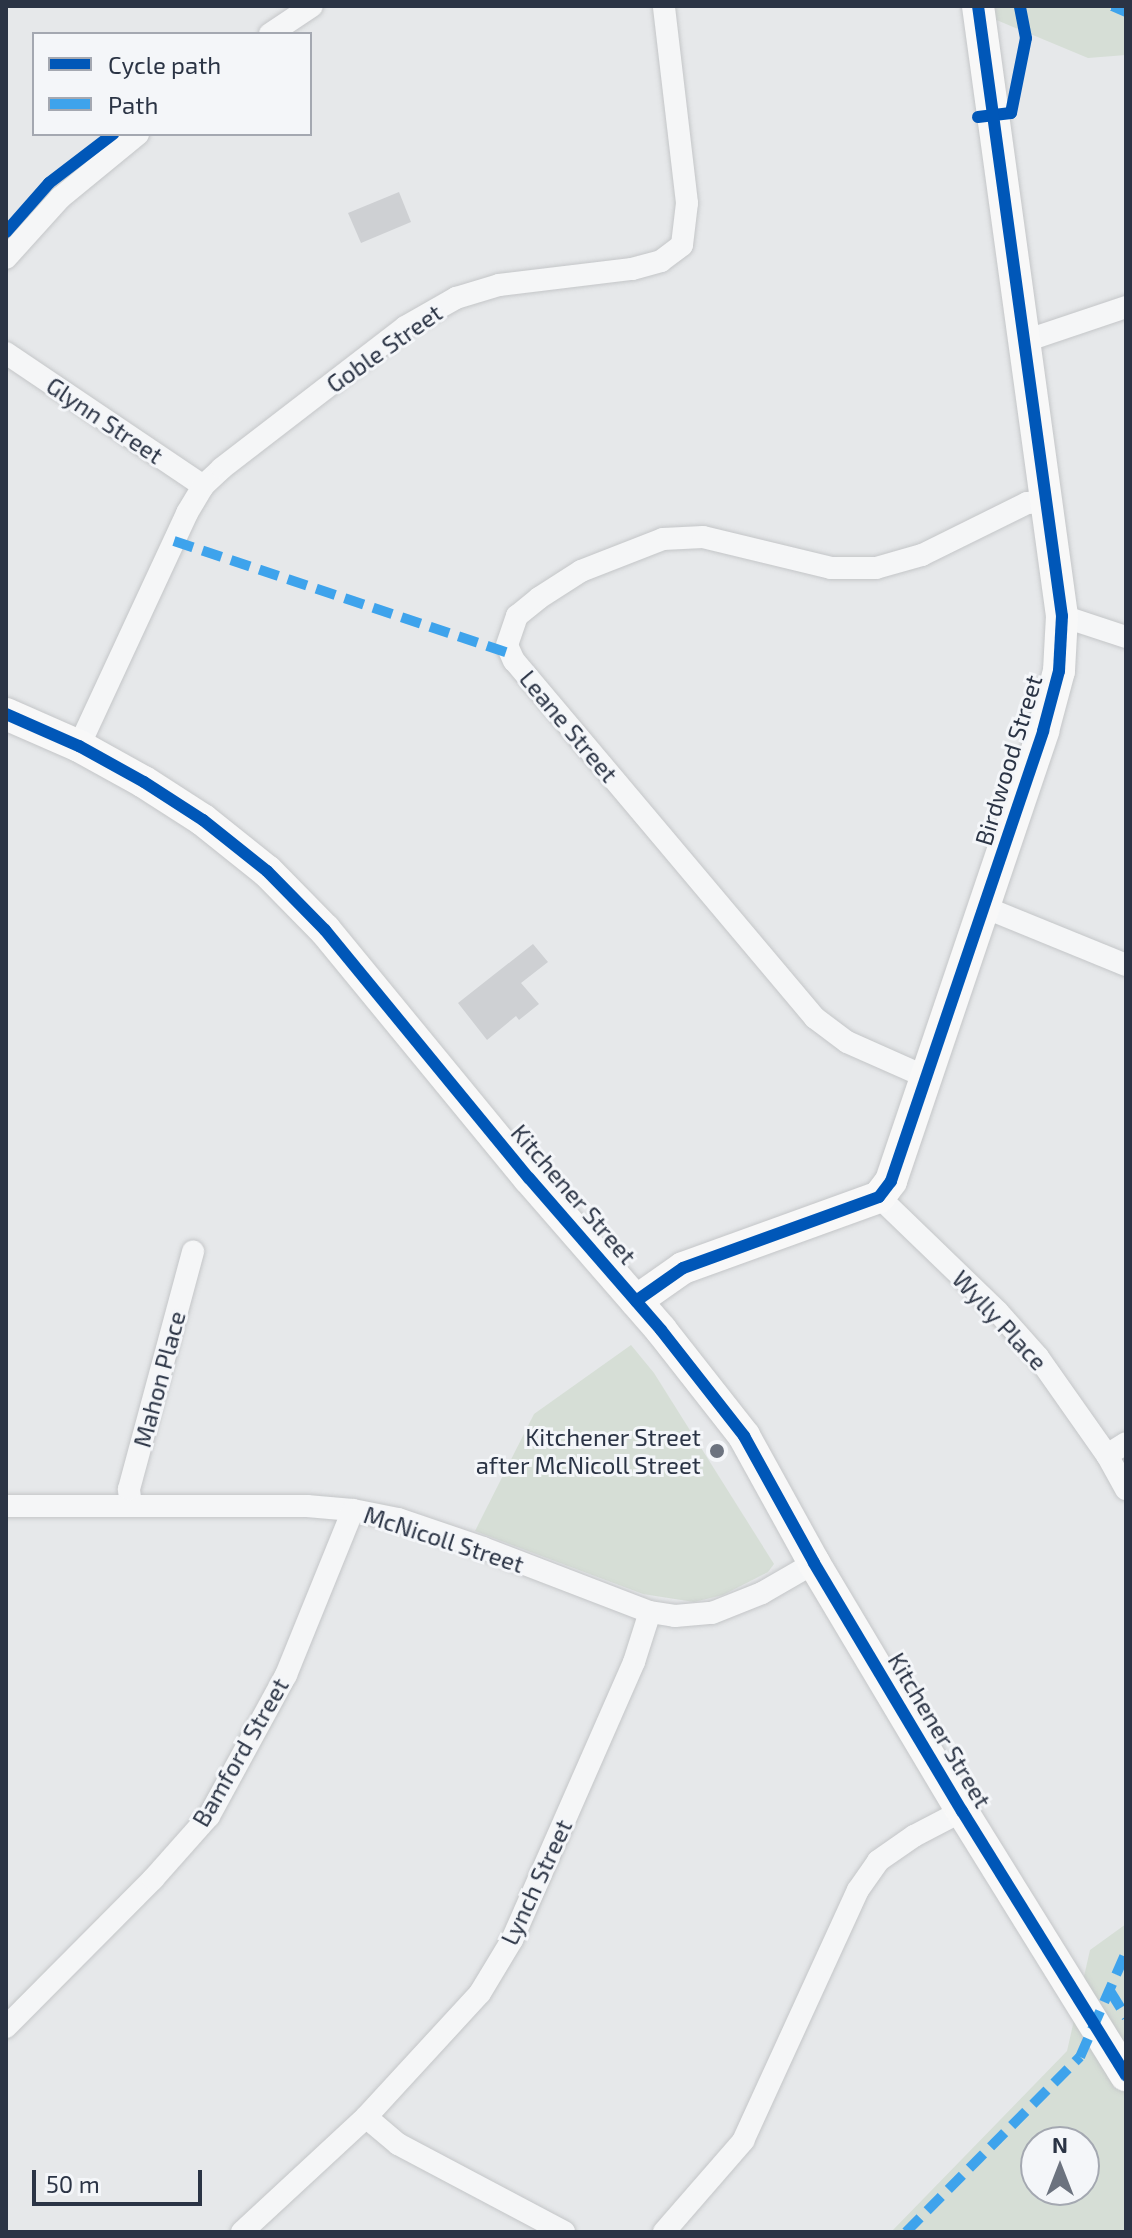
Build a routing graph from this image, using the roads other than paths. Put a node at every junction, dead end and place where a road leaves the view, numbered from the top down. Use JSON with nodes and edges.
{"nodes":[{"id":1,"x":312,"y":6,"type":"edge"},
{"id":2,"x":664,"y":6,"type":"edge"},
{"id":3,"x":978,"y":6,"type":"edge"},
{"id":4,"x":273,"y":32,"type":"edge"},
{"id":5,"x":136,"y":136,"type":"edge"},
{"id":6,"x":6,"y":258,"type":"edge"},
{"id":7,"x":1126,"y":307,"type":"edge"},
{"id":8,"x":1025,"y":341,"type":"junction"},
{"id":9,"x":6,"y":353,"type":"edge"},
{"id":10,"x":203,"y":486,"type":"junction"},
{"id":11,"x":1047,"y":502,"type":"junction"},
{"id":12,"x":1062,"y":616,"type":"junction"},
{"id":13,"x":1126,"y":637,"type":"edge"},
{"id":14,"x":6,"y":714,"type":"edge"},
{"id":15,"x":79,"y":746,"type":"junction"},
{"id":16,"x":984,"y":907,"type":"junction"},
{"id":17,"x":1126,"y":965,"type":"edge"},
{"id":18,"x":926,"y":1077,"type":"junction"},
{"id":19,"x":879,"y":1197,"type":"junction"},
{"id":20,"x":193,"y":1251,"type":"dead end"},
{"id":21,"x":636,"y":1301,"type":"junction"},
{"id":22,"x":1117,"y":1449,"type":"edge"},
{"id":23,"x":1126,"y":1489,"type":"edge"},
{"id":24,"x":6,"y":1506,"type":"edge"},
{"id":25,"x":131,"y":1506,"type":"junction"},
{"id":26,"x":353,"y":1510,"type":"junction"},
{"id":27,"x":814,"y":1563,"type":"junction"},
{"id":28,"x":650,"y":1612,"type":"junction"},
{"id":29,"x":962,"y":1811,"type":"junction"},
{"id":30,"x":6,"y":2027,"type":"edge"},
{"id":31,"x":1126,"y":2075,"type":"edge"},
{"id":32,"x":366,"y":2117,"type":"junction"},
{"id":33,"x":242,"y":2232,"type":"edge"},
{"id":34,"x":564,"y":2232,"type":"edge"},
{"id":35,"x":664,"y":2232,"type":"edge"}],
"edges":[{"from":1,"to":4,"type":"street"},
{"from":2,"to":10,"type":"street","name":"Goble Street"},
{"from":3,"to":8,"type":"street","name":"Birdwood Street"},
{"from":5,"to":6,"type":"street"},
{"from":7,"to":8,"type":"street"},
{"from":8,"to":11,"type":"street","name":"Birdwood Street"},
{"from":9,"to":10,"type":"street","name":"Glynn Street"},
{"from":10,"to":15,"type":"street","name":"Goble Street"},
{"from":11,"to":12,"type":"street","name":"Birdwood Street"},
{"from":11,"to":18,"type":"street","name":"Leane Street"},
{"from":12,"to":13,"type":"street"},
{"from":12,"to":16,"type":"street","name":"Birdwood Street"},
{"from":14,"to":15,"type":"street","name":"Kitchener Street"},
{"from":15,"to":21,"type":"street","name":"Kitchener Street"},
{"from":16,"to":17,"type":"street"},
{"from":16,"to":18,"type":"street","name":"Birdwood Street"},
{"from":18,"to":19,"type":"street","name":"Birdwood Street"},
{"from":19,"to":21,"type":"street"},
{"from":19,"to":22,"type":"street","name":"Wylly Place"},
{"from":20,"to":25,"type":"street","name":"Mahon Place"},
{"from":21,"to":27,"type":"street","name":"Kitchener Street"},
{"from":22,"to":23,"type":"street","name":"Wylly Place"},
{"from":24,"to":25,"type":"street","name":"McNicoll Street"},
{"from":25,"to":26,"type":"street","name":"McNicoll Street"},
{"from":26,"to":28,"type":"street","name":"McNicoll Street"},
{"from":26,"to":30,"type":"street","name":"Bamford Street"},
{"from":27,"to":28,"type":"street","name":"McNicoll Street"},
{"from":27,"to":29,"type":"street","name":"Kitchener Street"},
{"from":28,"to":32,"type":"street","name":"Lynch Street"},
{"from":29,"to":31,"type":"street","name":"Kitchener Street"},
{"from":29,"to":35,"type":"street"},
{"from":32,"to":33,"type":"street","name":"Lynch Street"},
{"from":32,"to":34,"type":"street"}]}
